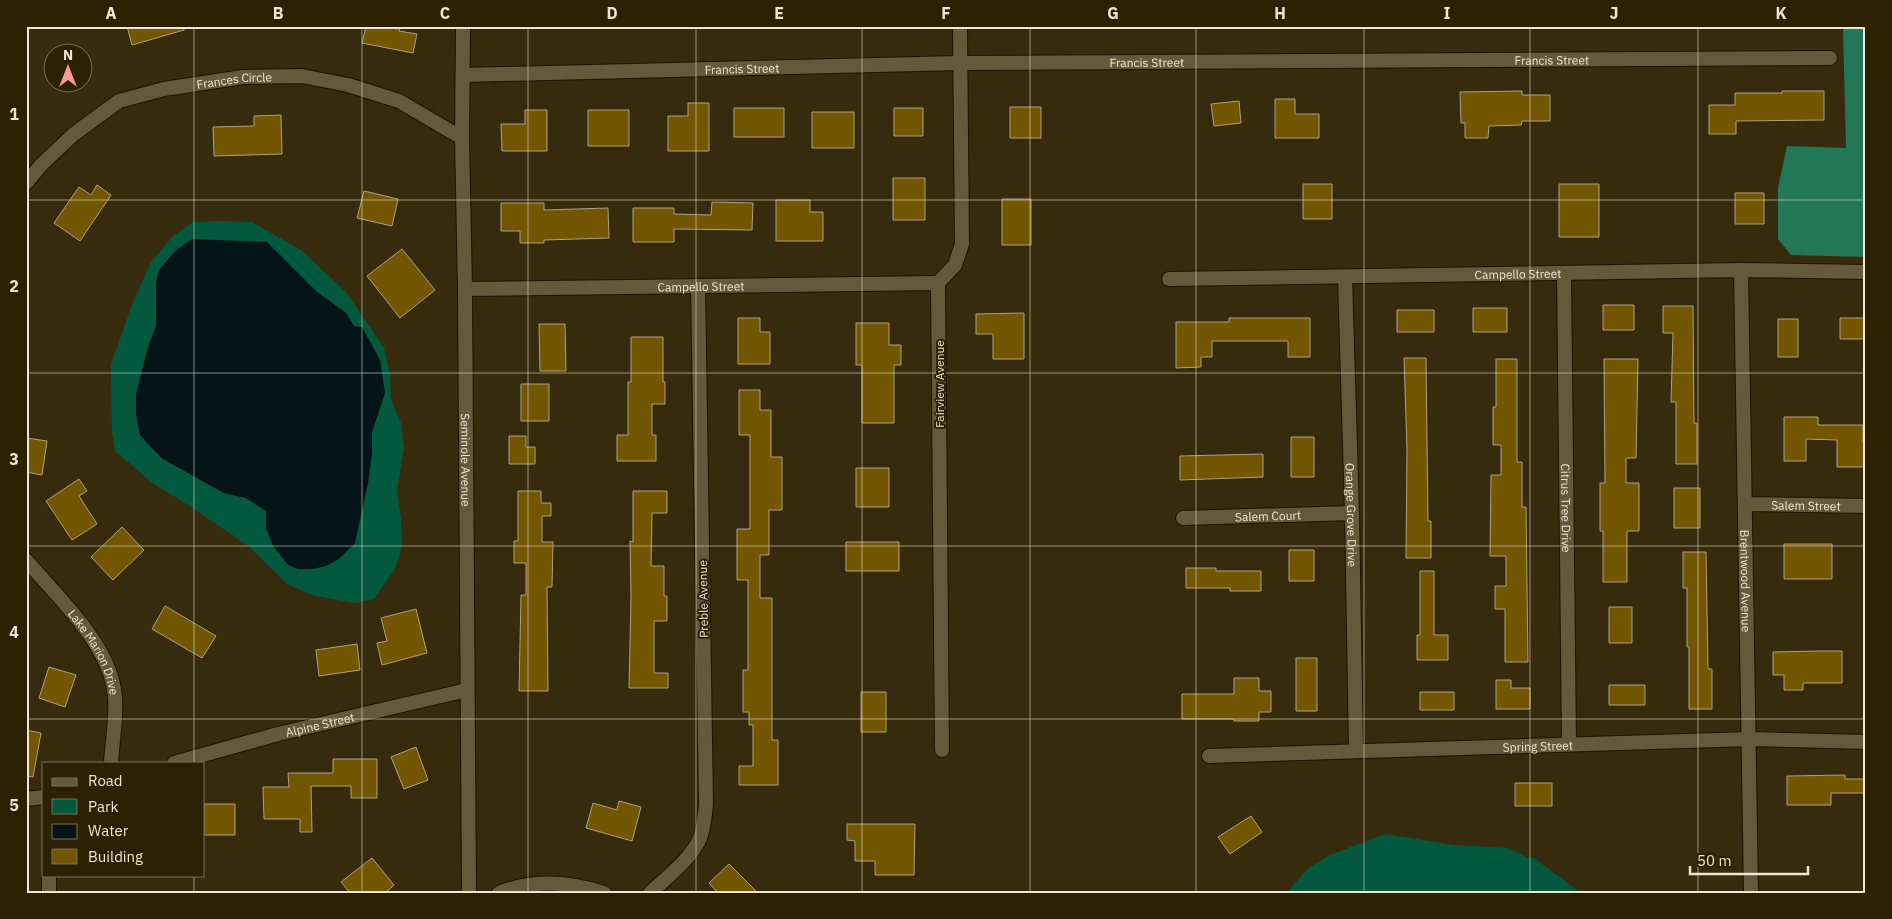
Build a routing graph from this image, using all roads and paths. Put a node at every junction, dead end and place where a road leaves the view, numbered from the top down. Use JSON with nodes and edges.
{"nodes":[{"id":1,"x":463,"y":26,"type":"edge"},
{"id":2,"x":960,"y":26,"type":"edge"},
{"id":3,"x":1830,"y":58,"type":"dead end"},
{"id":4,"x":960,"y":63,"type":"junction"},
{"id":5,"x":463,"y":75,"type":"junction"},
{"id":6,"x":462,"y":138,"type":"junction"},
{"id":7,"x":26,"y":183,"type":"edge"},
{"id":8,"x":1742,"y":270,"type":"junction"},
{"id":9,"x":1866,"y":272,"type":"edge"},
{"id":10,"x":1564,"y":273,"type":"junction"},
{"id":11,"x":1345,"y":276,"type":"junction"},
{"id":12,"x":1169,"y":279,"type":"dead end"},
{"id":13,"x":938,"y":283,"type":"junction"},
{"id":14,"x":698,"y":286,"type":"junction"},
{"id":15,"x":465,"y":289,"type":"junction"},
{"id":16,"x":1746,"y":504,"type":"junction"},
{"id":17,"x":1866,"y":506,"type":"edge"},
{"id":18,"x":1352,"y":513,"type":"junction"},
{"id":19,"x":1183,"y":518,"type":"dead end"},
{"id":20,"x":26,"y":560,"type":"edge"},
{"id":21,"x":467,"y":690,"type":"junction"},
{"id":22,"x":1750,"y":739,"type":"junction"},
{"id":23,"x":1866,"y":742,"type":"edge"},
{"id":24,"x":1569,"y":744,"type":"junction"},
{"id":25,"x":942,"y":750,"type":"dead end"},
{"id":26,"x":1356,"y":751,"type":"junction"},
{"id":27,"x":1208,"y":756,"type":"dead end"},
{"id":28,"x":110,"y":762,"type":"edge"},
{"id":29,"x":178,"y":762,"type":"edge"},
{"id":30,"x":42,"y":797,"type":"edge"},
{"id":31,"x":26,"y":799,"type":"edge"},
{"id":32,"x":49,"y":876,"type":"edge"},
{"id":33,"x":49,"y":893,"type":"edge"},
{"id":34,"x":470,"y":893,"type":"edge"},
{"id":35,"x":499,"y":893,"type":"edge"},
{"id":36,"x":604,"y":893,"type":"edge"},
{"id":37,"x":650,"y":893,"type":"edge"},
{"id":38,"x":1752,"y":893,"type":"edge"}],
"edges":[{"from":1,"to":5,"type":"street","name":"Seminole Avenue"},
{"from":2,"to":4,"type":"street"},
{"from":3,"to":4,"type":"street","name":"Francis Street"},
{"from":4,"to":5,"type":"street","name":"Francis Street"},
{"from":4,"to":13,"type":"street"},
{"from":5,"to":6,"type":"street","name":"Seminole Avenue"},
{"from":6,"to":7,"type":"street","name":"Frances Circle"},
{"from":6,"to":15,"type":"street","name":"Seminole Avenue"},
{"from":8,"to":9,"type":"street","name":"Campello Street"},
{"from":8,"to":10,"type":"street","name":"Campello Street"},
{"from":8,"to":16,"type":"street","name":"Brentwood Avenue"},
{"from":10,"to":11,"type":"street","name":"Campello Street"},
{"from":10,"to":24,"type":"street","name":"Citrus Tree Drive"},
{"from":11,"to":12,"type":"street","name":"Campello Street"},
{"from":11,"to":18,"type":"street","name":"Orange Grove Drive"},
{"from":13,"to":14,"type":"street","name":"Campello Street"},
{"from":13,"to":25,"type":"street","name":"Fairview Avenue"},
{"from":14,"to":15,"type":"street","name":"Campello Street"},
{"from":14,"to":37,"type":"street","name":"Preble Avenue"},
{"from":15,"to":21,"type":"street","name":"Seminole Avenue"},
{"from":16,"to":17,"type":"street","name":"Salem Street"},
{"from":16,"to":22,"type":"street","name":"Brentwood Avenue"},
{"from":18,"to":19,"type":"street","name":"Salem Court"},
{"from":18,"to":26,"type":"street","name":"Orange Grove Drive"},
{"from":20,"to":28,"type":"street","name":"Lake Marion Drive"},
{"from":21,"to":29,"type":"street","name":"Alpine Street"},
{"from":21,"to":34,"type":"street","name":"Seminole Avenue"},
{"from":22,"to":23,"type":"street","name":"Spring Street"},
{"from":22,"to":24,"type":"street","name":"Spring Street"},
{"from":22,"to":38,"type":"street","name":"Brentwood Avenue"},
{"from":24,"to":26,"type":"street","name":"Spring Street"},
{"from":26,"to":27,"type":"street","name":"Spring Street"},
{"from":30,"to":31,"type":"street"},
{"from":32,"to":33,"type":"street"},
{"from":35,"to":36,"type":"street"}]}
